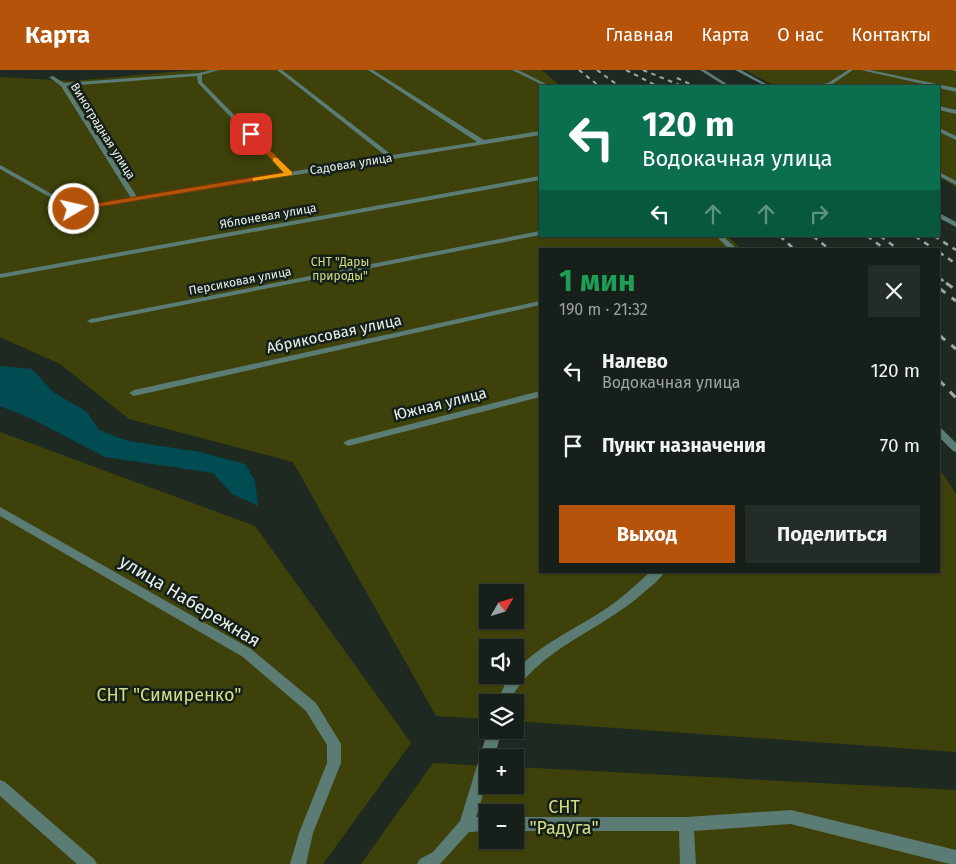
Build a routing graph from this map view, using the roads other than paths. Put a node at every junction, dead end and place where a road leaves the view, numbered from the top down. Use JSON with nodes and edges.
{"nodes":[{"id":1,"x":217,"y":70,"type":"edge"},
{"id":2,"x":280,"y":70,"type":"edge"},
{"id":3,"x":370,"y":70,"type":"edge"},
{"id":4,"x":514,"y":70,"type":"edge"},
{"id":5,"x":702,"y":70,"type":"edge"},
{"id":6,"x":737,"y":70,"type":"edge"},
{"id":7,"x":851,"y":70,"type":"edge"},
{"id":8,"x":863,"y":70,"type":"edge"},
{"id":9,"x":199,"y":74,"type":"junction"},
{"id":10,"x":51,"y":76,"type":"dead end"},
{"id":11,"x":828,"y":84,"type":"junction"},
{"id":12,"x":63,"y":85,"type":"junction"},
{"id":13,"x":546,"y":85,"type":"edge"},
{"id":14,"x":726,"y":85,"type":"edge"},
{"id":15,"x":766,"y":85,"type":"edge"},
{"id":16,"x":822,"y":85,"type":"edge"},
{"id":17,"x":834,"y":85,"type":"edge"},
{"id":18,"x":933,"y":85,"type":"edge"},
{"id":19,"x":940,"y":87,"type":"edge"},
{"id":20,"x":956,"y":90,"type":"edge"},
{"id":21,"x":940,"y":108,"type":"edge"},
{"id":22,"x":956,"y":112,"type":"edge"},
{"id":23,"x":940,"y":130,"type":"edge"},
{"id":24,"x":539,"y":133,"type":"edge"},
{"id":25,"x":956,"y":138,"type":"edge"},
{"id":26,"x":482,"y":142,"type":"junction"},
{"id":27,"x":390,"y":157,"type":"junction"},
{"id":28,"x":0,"y":167,"type":"edge"},
{"id":29,"x":289,"y":174,"type":"junction"},
{"id":30,"x":940,"y":175,"type":"edge"},
{"id":31,"x":539,"y":178,"type":"edge"},
{"id":32,"x":956,"y":183,"type":"edge"},
{"id":33,"x":135,"y":199,"type":"junction"},
{"id":34,"x":940,"y":216,"type":"edge"},
{"id":35,"x":956,"y":226,"type":"edge"},
{"id":36,"x":539,"y":233,"type":"edge"},
{"id":37,"x":720,"y":237,"type":"edge"},
{"id":38,"x":733,"y":248,"type":"edge"},
{"id":39,"x":0,"y":276,"type":"edge"},
{"id":40,"x":539,"y":303,"type":"edge"},
{"id":41,"x":91,"y":321,"type":"dead end"},
{"id":42,"x":134,"y":393,"type":"dead end"},
{"id":43,"x":539,"y":394,"type":"edge"},
{"id":44,"x":940,"y":433,"type":"edge"},
{"id":45,"x":348,"y":444,"type":"dead end"},
{"id":46,"x":956,"y":449,"type":"edge"},
{"id":47,"x":0,"y":511,"type":"edge"},
{"id":48,"x":657,"y":573,"type":"edge"},
{"id":49,"x":506,"y":694,"type":"edge"},
{"id":50,"x":492,"y":739,"type":"edge"},
{"id":51,"x":0,"y":787,"type":"edge"},
{"id":52,"x":466,"y":824,"type":"junction"},
{"id":53,"x":479,"y":824,"type":"edge"},
{"id":54,"x":524,"y":824,"type":"edge"},
{"id":55,"x":686,"y":824,"type":"junction"},
{"id":56,"x":954,"y":860,"type":"edge"},
{"id":57,"x":89,"y":864,"type":"edge"},
{"id":58,"x":298,"y":864,"type":"edge"},
{"id":59,"x":425,"y":864,"type":"edge"},
{"id":60,"x":688,"y":864,"type":"edge"}],
"edges":[{"from":1,"to":9,"type":"street"},
{"from":2,"to":27,"type":"street"},
{"from":3,"to":26,"type":"street"},
{"from":4,"to":13,"type":"street"},
{"from":5,"to":14,"type":"street"},
{"from":6,"to":15,"type":"street"},
{"from":7,"to":11,"type":"street"},
{"from":8,"to":18,"type":"street"},
{"from":9,"to":12,"type":"street"},
{"from":9,"to":29,"type":"street"},
{"from":10,"to":12,"type":"street","name":"Виноградная улица"},
{"from":11,"to":16,"type":"street"},
{"from":11,"to":17,"type":"street"},
{"from":12,"to":33,"type":"street","name":"Виноградная улица"},
{"from":19,"to":20,"type":"street"},
{"from":21,"to":22,"type":"street"},
{"from":23,"to":25,"type":"street"},
{"from":24,"to":26,"type":"street","name":"Садовая улица"},
{"from":26,"to":27,"type":"street","name":"Садовая улица"},
{"from":27,"to":29,"type":"street","name":"Садовая улица"},
{"from":28,"to":33,"type":"street","name":"Садовая улица"},
{"from":29,"to":33,"type":"street","name":"Садовая улица"},
{"from":30,"to":32,"type":"street"},
{"from":31,"to":39,"type":"street","name":"Яблоневая улица"},
{"from":34,"to":35,"type":"street"},
{"from":36,"to":41,"type":"street","name":"Персиковая улица"},
{"from":37,"to":38,"type":"street"},
{"from":40,"to":42,"type":"street","name":"Абрикосовая улица"},
{"from":43,"to":45,"type":"street","name":"Южная улица"},
{"from":44,"to":46,"type":"street"},
{"from":47,"to":58,"type":"street","name":"улица Набережная"},
{"from":48,"to":49,"type":"street"},
{"from":50,"to":52,"type":"street"},
{"from":51,"to":57,"type":"street"},
{"from":52,"to":53,"type":"street"},
{"from":52,"to":59,"type":"street"},
{"from":54,"to":55,"type":"street"},
{"from":55,"to":56,"type":"street"},
{"from":55,"to":60,"type":"street"}]}
